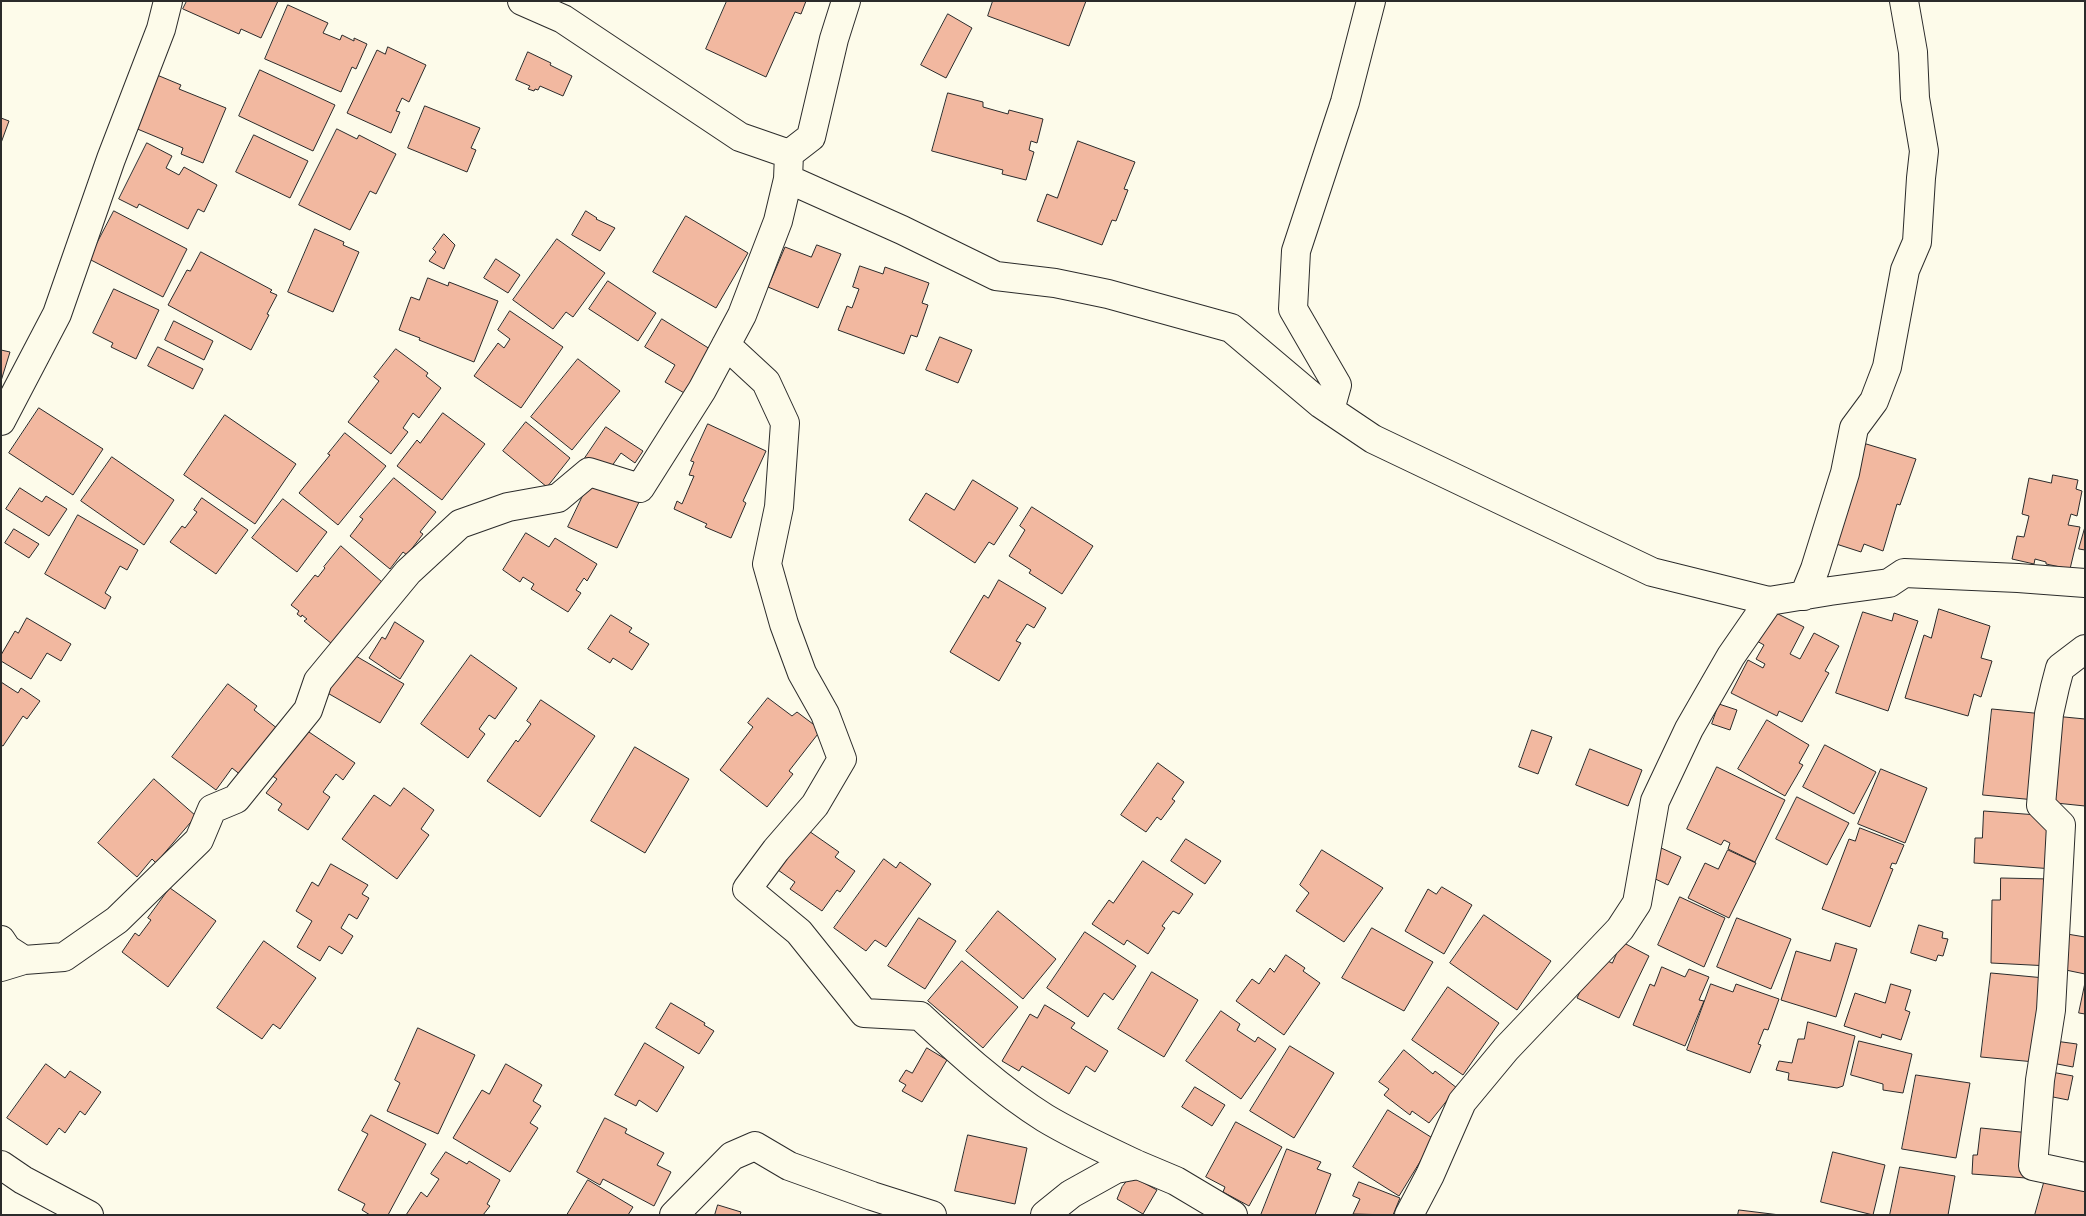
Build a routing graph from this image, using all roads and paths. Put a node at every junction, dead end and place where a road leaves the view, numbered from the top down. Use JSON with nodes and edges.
{"nodes":[{"id":1,"x":168,"y":1,"type":"edge"},
{"id":2,"x":522,"y":1,"type":"edge"},
{"id":3,"x":846,"y":1,"type":"edge"},
{"id":4,"x":1371,"y":1,"type":"edge"},
{"id":5,"x":1904,"y":1,"type":"edge"},
{"id":6,"x":789,"y":166,"type":"junction"},
{"id":7,"x":726,"y":345,"type":"junction"},
{"id":8,"x":1330,"y":410,"type":"junction"},
{"id":9,"x":1,"y":421,"type":"edge"},
{"id":10,"x":2085,"y":583,"type":"edge"},
{"id":11,"x":1804,"y":596,"type":"junction"},
{"id":12,"x":1769,"y":601,"type":"junction"},
{"id":13,"x":2085,"y":649,"type":"edge"},
{"id":14,"x":1,"y":940,"type":"edge"},
{"id":15,"x":13,"y":963,"type":"edge"},
{"id":16,"x":1,"y":1165,"type":"edge"},
{"id":17,"x":1138,"y":1165,"type":"junction"},
{"id":18,"x":2085,"y":1177,"type":"edge"},
{"id":19,"x":89,"y":1215,"type":"edge"},
{"id":20,"x":674,"y":1215,"type":"edge"},
{"id":21,"x":932,"y":1215,"type":"edge"},
{"id":22,"x":1045,"y":1215,"type":"edge"},
{"id":23,"x":1234,"y":1215,"type":"edge"},
{"id":24,"x":1409,"y":1215,"type":"edge"}],
"edges":[{"from":1,"to":9,"type":"street"},
{"from":2,"to":6,"type":"street"},
{"from":3,"to":6,"type":"street"},
{"from":4,"to":8,"type":"street"},
{"from":5,"to":11,"type":"street"},
{"from":6,"to":7,"type":"street"},
{"from":6,"to":8,"type":"street"},
{"from":7,"to":15,"type":"street"},
{"from":7,"to":17,"type":"street"},
{"from":8,"to":12,"type":"street"},
{"from":10,"to":11,"type":"street"},
{"from":11,"to":12,"type":"street"},
{"from":12,"to":24,"type":"street"},
{"from":13,"to":18,"type":"street"},
{"from":14,"to":15,"type":"street"},
{"from":16,"to":19,"type":"street"},
{"from":17,"to":22,"type":"street"},
{"from":17,"to":23,"type":"street"},
{"from":20,"to":21,"type":"street"}]}
